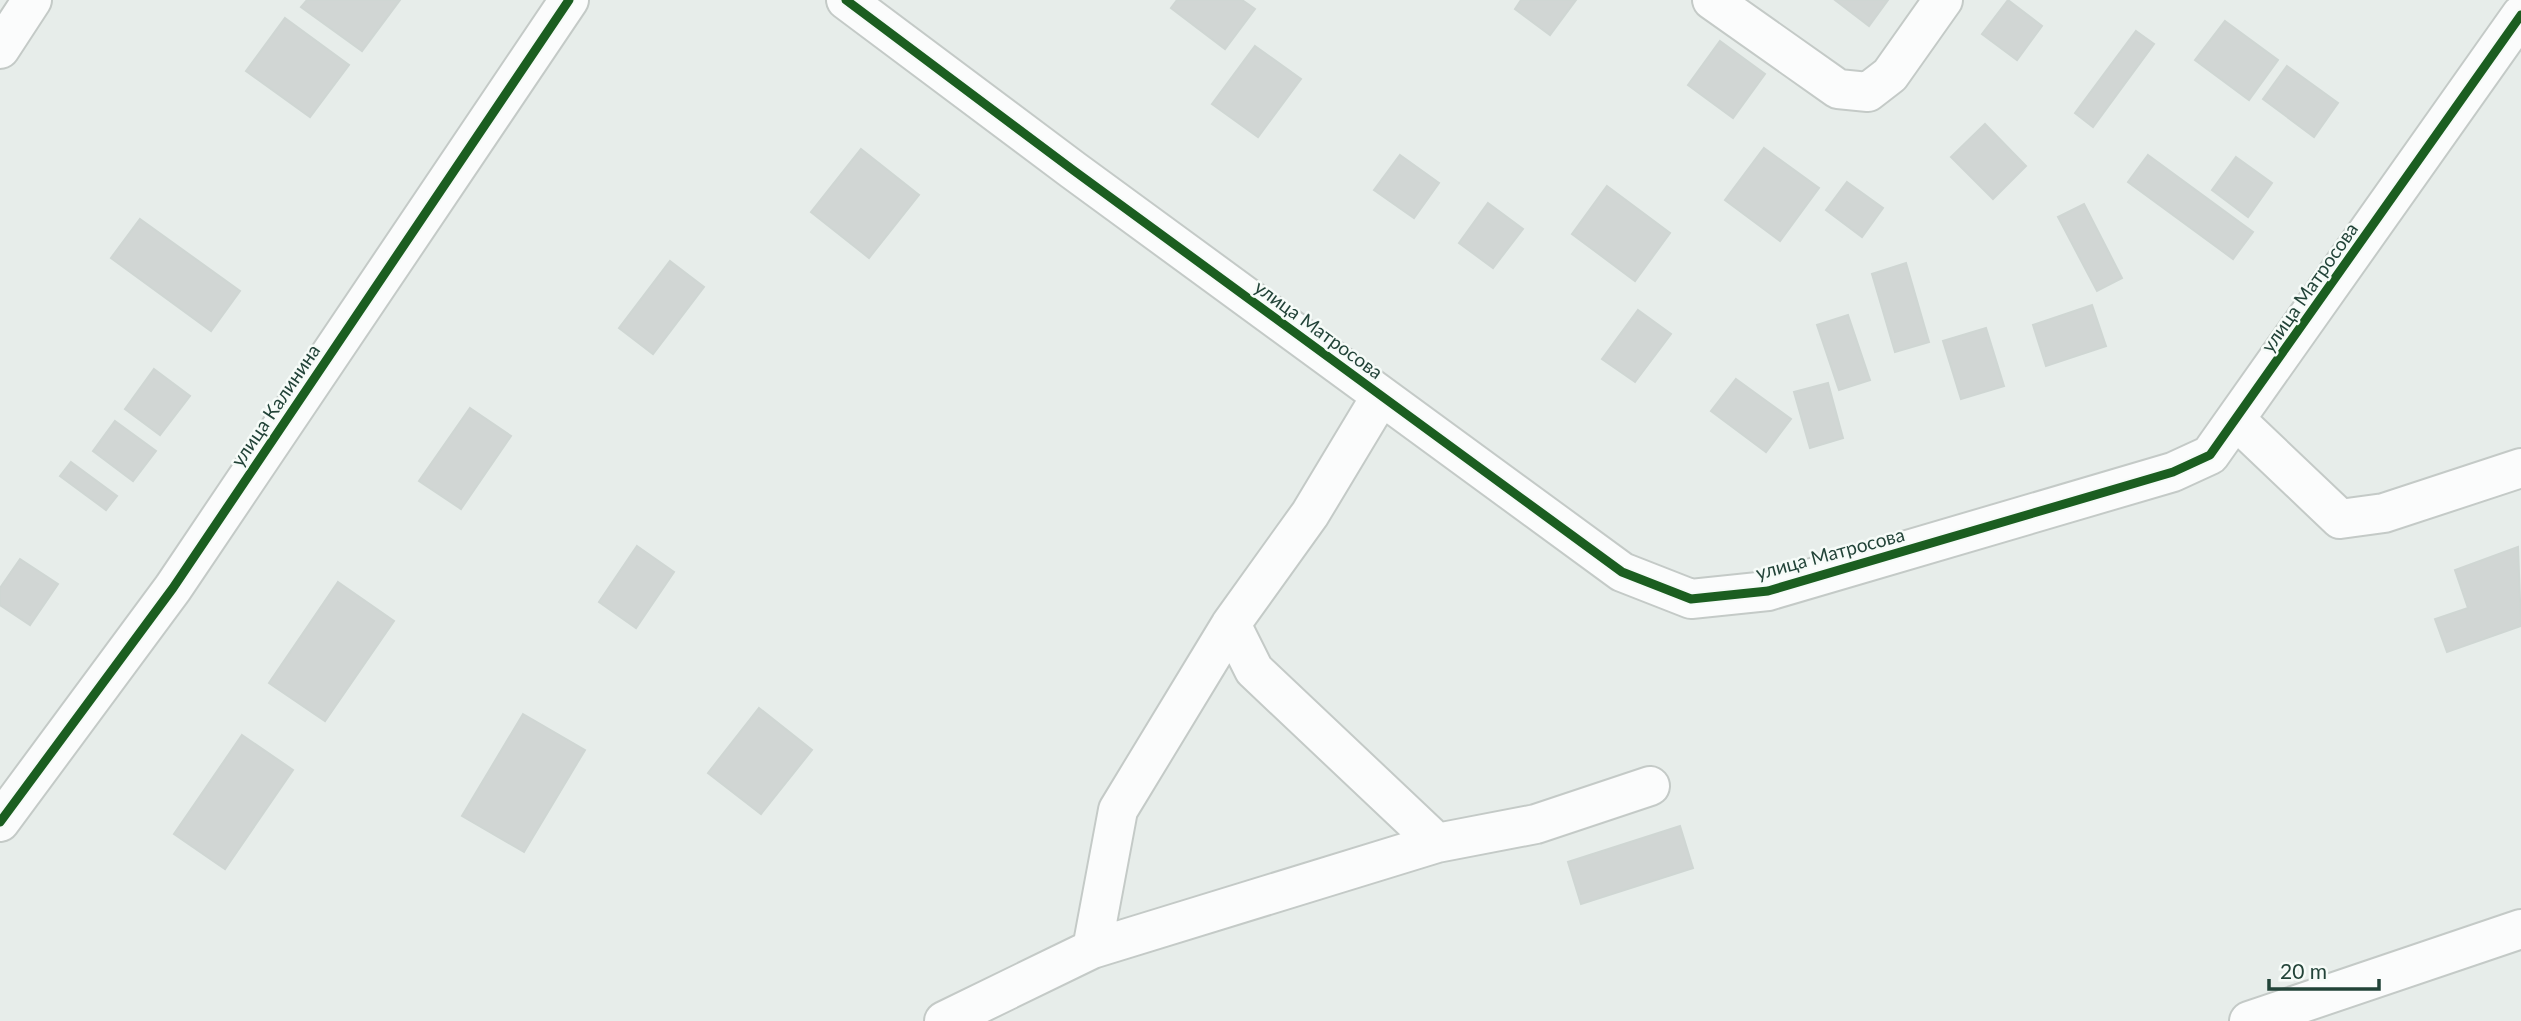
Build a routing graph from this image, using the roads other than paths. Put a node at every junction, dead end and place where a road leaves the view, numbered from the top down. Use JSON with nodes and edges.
{"nodes":[{"id":1,"x":32,"y":0,"type":"edge"},
{"id":2,"x":569,"y":0,"type":"edge"},
{"id":3,"x":846,"y":0,"type":"edge"},
{"id":4,"x":1712,"y":0,"type":"edge"},
{"id":5,"x":1943,"y":0,"type":"edge"},
{"id":6,"x":2521,"y":15,"type":"edge"},
{"id":7,"x":0,"y":49,"type":"edge"},
{"id":8,"x":1381,"y":396,"type":"junction"},
{"id":9,"x":2237,"y":421,"type":"junction"},
{"id":10,"x":2521,"y":468,"type":"edge"},
{"id":11,"x":1231,"y":624,"type":"junction"},
{"id":12,"x":1650,"y":786,"type":"dead end"},
{"id":13,"x":0,"y":822,"type":"edge"},
{"id":14,"x":1437,"y":843,"type":"junction"},
{"id":15,"x":2521,"y":929,"type":"edge"},
{"id":16,"x":1092,"y":949,"type":"junction"},
{"id":17,"x":944,"y":1021,"type":"edge"},
{"id":18,"x":2249,"y":1021,"type":"edge"}],
"edges":[{"from":1,"to":7,"type":"street"},
{"from":2,"to":13,"type":"street","name":"улица Калинина"},
{"from":3,"to":8,"type":"street","name":"улица Матросова"},
{"from":4,"to":5,"type":"street"},
{"from":6,"to":9,"type":"street","name":"улица Матросова"},
{"from":8,"to":9,"type":"street","name":"улица Матросова"},
{"from":8,"to":11,"type":"street"},
{"from":9,"to":10,"type":"street"},
{"from":11,"to":14,"type":"street"},
{"from":11,"to":16,"type":"street"},
{"from":12,"to":14,"type":"street"},
{"from":14,"to":16,"type":"street"},
{"from":15,"to":18,"type":"street"},
{"from":16,"to":17,"type":"street"}]}
